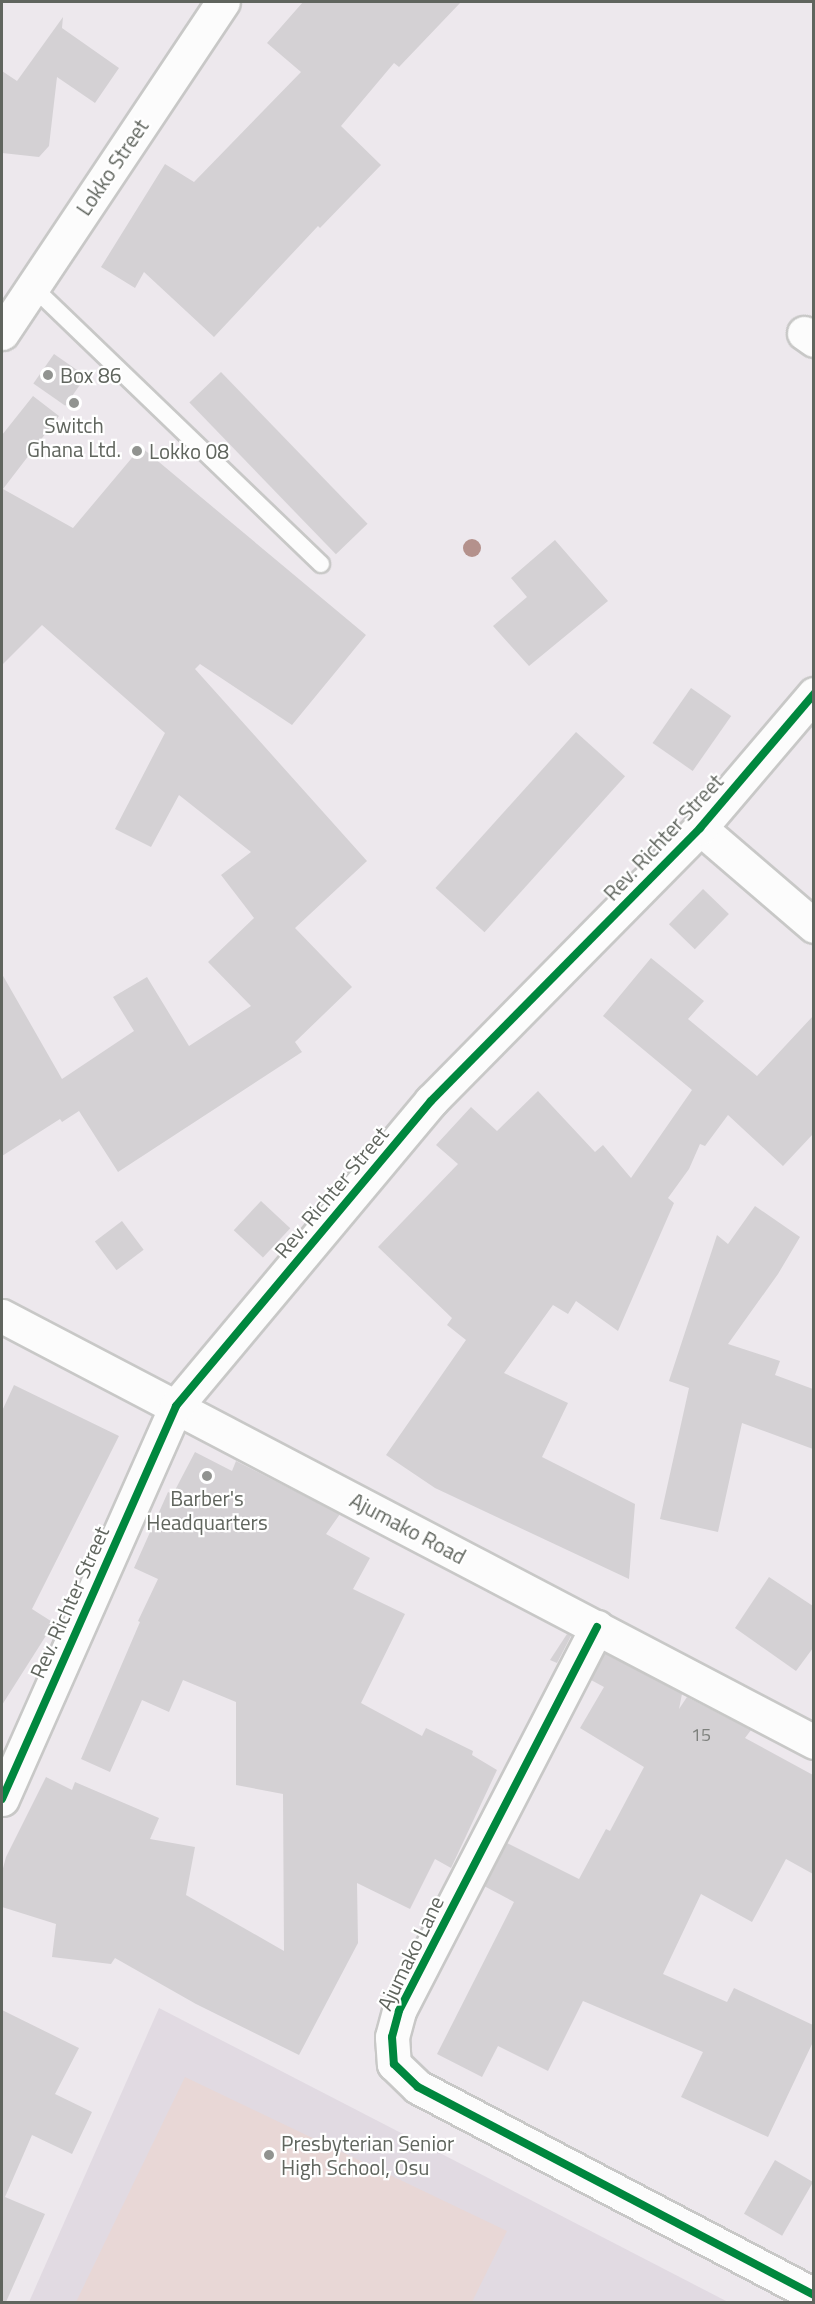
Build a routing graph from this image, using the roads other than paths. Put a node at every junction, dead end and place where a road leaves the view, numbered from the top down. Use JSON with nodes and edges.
{"nodes":[{"id":1,"x":223,"y":2,"type":"edge"},
{"id":2,"x":32,"y":286,"type":"junction"},
{"id":3,"x":2,"y":333,"type":"edge"},
{"id":4,"x":321,"y":564,"type":"dead end"},
{"id":5,"x":813,"y":694,"type":"edge"},
{"id":6,"x":700,"y":828,"type":"junction"},
{"id":7,"x":813,"y":926,"type":"edge"},
{"id":8,"x":2,"y":1316,"type":"edge"},
{"id":9,"x":176,"y":1406,"type":"junction"},
{"id":10,"x":597,"y":1627,"type":"junction"},
{"id":11,"x":813,"y":1742,"type":"edge"},
{"id":12,"x":2,"y":1799,"type":"edge"},
{"id":13,"x":813,"y":2295,"type":"edge"}],
"edges":[{"from":1,"to":2,"type":"street","name":"Lokko Street"},
{"from":2,"to":3,"type":"street","name":"Lokko Street"},
{"from":2,"to":4,"type":"lane"},
{"from":5,"to":6,"type":"street","name":"Rev. Richter Street"},
{"from":6,"to":7,"type":"street"},
{"from":6,"to":9,"type":"street","name":"Rev. Richter Street"},
{"from":8,"to":9,"type":"street","name":"Ajumako Road"},
{"from":9,"to":10,"type":"street","name":"Ajumako Road"},
{"from":9,"to":12,"type":"street","name":"Rev. Richter Street"},
{"from":10,"to":11,"type":"street","name":"Ajumako Road"},
{"from":10,"to":13,"type":"street","name":"Ajumako Lane"}]}
